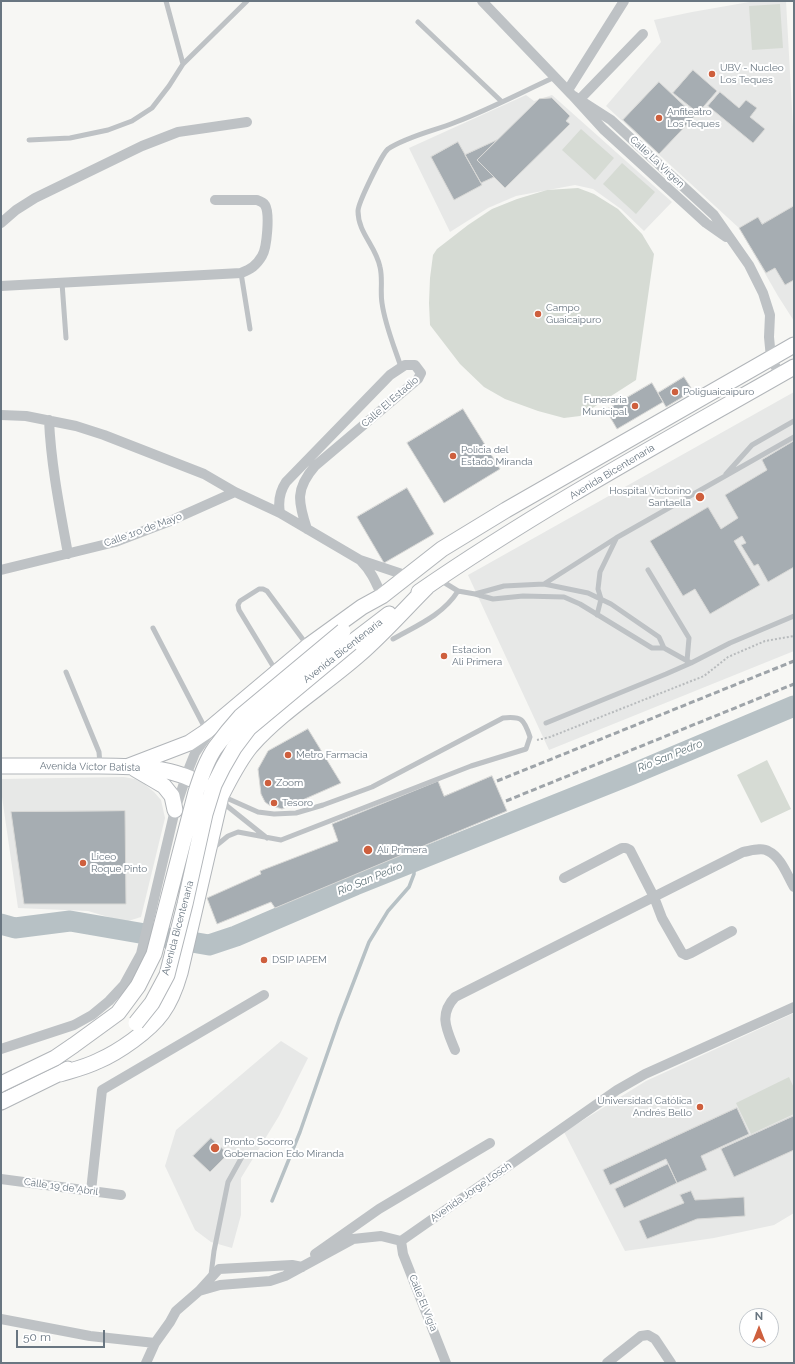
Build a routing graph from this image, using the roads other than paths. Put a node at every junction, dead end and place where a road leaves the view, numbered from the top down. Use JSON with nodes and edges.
{"nodes":[{"id":1,"x":166,"y":1,"type":"edge"},
{"id":2,"x":247,"y":1,"type":"edge"},
{"id":3,"x":482,"y":1,"type":"edge"},
{"id":4,"x":624,"y":1,"type":"edge"},
{"id":5,"x":418,"y":22,"type":"dead end"},
{"id":6,"x":643,"y":34,"type":"dead end"},
{"id":7,"x":183,"y":64,"type":"junction"},
{"id":8,"x":555,"y":76,"type":"junction"},
{"id":9,"x":573,"y":95,"type":"junction"},
{"id":10,"x":501,"y":101,"type":"junction"},
{"id":11,"x":247,"y":122,"type":"dead end"},
{"id":12,"x":629,"y":136,"type":"junction"},
{"id":13,"x":29,"y":140,"type":"dead end"},
{"id":14,"x":621,"y":145,"type":"junction"},
{"id":15,"x":683,"y":186,"type":"junction"},
{"id":16,"x":675,"y":195,"type":"junction"},
{"id":17,"x":215,"y":200,"type":"dead end"},
{"id":18,"x":1,"y":223,"type":"edge"},
{"id":19,"x":731,"y":240,"type":"junction"},
{"id":20,"x":241,"y":273,"type":"junction"},
{"id":21,"x":62,"y":283,"type":"junction"},
{"id":22,"x":1,"y":286,"type":"edge"},
{"id":23,"x":250,"y":329,"type":"dead end"},
{"id":24,"x":66,"y":338,"type":"dead end"},
{"id":25,"x":794,"y":345,"type":"edge"},
{"id":26,"x":771,"y":358,"type":"junction"},
{"id":27,"x":401,"y":367,"type":"junction"},
{"id":28,"x":794,"y":368,"type":"edge"},
{"id":29,"x":780,"y":375,"type":"junction"},
{"id":30,"x":1,"y":414,"type":"edge"},
{"id":31,"x":49,"y":420,"type":"junction"},
{"id":32,"x":794,"y":421,"type":"edge"},
{"id":33,"x":794,"y":437,"type":"edge"},
{"id":34,"x":723,"y":477,"type":"junction"},
{"id":35,"x":235,"y":492,"type":"junction"},
{"id":36,"x":280,"y":513,"type":"junction"},
{"id":37,"x":307,"y":530,"type":"junction"},
{"id":38,"x":616,"y":538,"type":"junction"},
{"id":39,"x":68,"y":554,"type":"junction"},
{"id":40,"x":360,"y":560,"type":"junction"},
{"id":41,"x":1,"y":570,"type":"edge"},
{"id":42,"x":648,"y":570,"type":"dead end"},
{"id":43,"x":408,"y":576,"type":"junction"},
{"id":44,"x":433,"y":583,"type":"junction"},
{"id":45,"x":544,"y":584,"type":"junction"},
{"id":46,"x":458,"y":592,"type":"junction"},
{"id":47,"x":474,"y":594,"type":"junction"},
{"id":48,"x":380,"y":598,"type":"junction"},
{"id":49,"x":601,"y":599,"type":"junction"},
{"id":50,"x":597,"y":615,"type":"junction"},
{"id":51,"x":794,"y":616,"type":"edge"},
{"id":52,"x":153,"y":628,"type":"dead end"},
{"id":53,"x":347,"y":637,"type":"junction"},
{"id":54,"x":393,"y":639,"type":"dead end"},
{"id":55,"x":308,"y":646,"type":"junction"},
{"id":56,"x":664,"y":648,"type":"junction"},
{"id":57,"x":689,"y":662,"type":"junction"},
{"id":58,"x":66,"y":672,"type":"dead end"},
{"id":59,"x":277,"y":672,"type":"junction"},
{"id":60,"x":546,"y":723,"type":"dead end"},
{"id":61,"x":211,"y":727,"type":"junction"},
{"id":62,"x":1,"y":766,"type":"edge"},
{"id":63,"x":100,"y":766,"type":"junction"},
{"id":64,"x":129,"y":766,"type":"junction"},
{"id":65,"x":186,"y":776,"type":"junction"},
{"id":66,"x":221,"y":796,"type":"junction"},
{"id":67,"x":175,"y":810,"type":"junction"},
{"id":68,"x":268,"y":839,"type":"junction"},
{"id":69,"x":209,"y":852,"type":"junction"},
{"id":70,"x":564,"y":878,"type":"dead end"},
{"id":71,"x":794,"y":888,"type":"edge"},
{"id":72,"x":654,"y":897,"type":"junction"},
{"id":73,"x":732,"y":931,"type":"dead end"},
{"id":74,"x":264,"y":995,"type":"dead end"},
{"id":75,"x":794,"y":1007,"type":"edge"},
{"id":76,"x":1,"y":1049,"type":"edge"},
{"id":77,"x":455,"y":1050,"type":"dead end"},
{"id":78,"x":60,"y":1074,"type":"junction"},
{"id":79,"x":1,"y":1084,"type":"edge"},
{"id":80,"x":1,"y":1102,"type":"edge"},
{"id":81,"x":490,"y":1143,"type":"dead end"},
{"id":82,"x":243,"y":1155,"type":"dead end"},
{"id":83,"x":1,"y":1179,"type":"edge"},
{"id":84,"x":91,"y":1191,"type":"junction"},
{"id":85,"x":121,"y":1195,"type":"dead end"},
{"id":86,"x":401,"y":1241,"type":"junction"},
{"id":87,"x":305,"y":1266,"type":"junction"},
{"id":88,"x":210,"y":1278,"type":"junction"},
{"id":89,"x":199,"y":1291,"type":"junction"},
{"id":90,"x":1,"y":1319,"type":"edge"},
{"id":91,"x":155,"y":1343,"type":"junction"},
{"id":92,"x":146,"y":1363,"type":"edge"},
{"id":93,"x":446,"y":1363,"type":"edge"},
{"id":94,"x":607,"y":1363,"type":"edge"},
{"id":95,"x":671,"y":1363,"type":"edge"}],
"edges":[{"from":1,"to":7,"type":"lane"},
{"from":2,"to":7,"type":"lane"},
{"from":3,"to":8,"type":"street","name":"Calle La Virgen"},
{"from":4,"to":9,"type":"street"},
{"from":5,"to":10,"type":"lane"},
{"from":6,"to":9,"type":"street"},
{"from":7,"to":13,"type":"lane"},
{"from":8,"to":9,"type":"street","name":"Calle La Virgen"},
{"from":8,"to":10,"type":"lane"},
{"from":9,"to":12,"type":"street","name":"Calle La Virgen"},
{"from":9,"to":14,"type":"street","name":"Calle La Virgen"},
{"from":10,"to":27,"type":"lane"},
{"from":11,"to":18,"type":"street"},
{"from":12,"to":14,"type":"street"},
{"from":12,"to":15,"type":"street","name":"Calle La Virgen"},
{"from":14,"to":16,"type":"street","name":"Calle La Virgen"},
{"from":15,"to":16,"type":"street"},
{"from":15,"to":19,"type":"street","name":"Calle La Virgen"},
{"from":16,"to":19,"type":"street","name":"Calle La Virgen"},
{"from":17,"to":20,"type":"street"},
{"from":19,"to":26,"type":"street","name":"Calle La Virgen"},
{"from":20,"to":21,"type":"street"},
{"from":20,"to":23,"type":"lane"},
{"from":21,"to":22,"type":"street"},
{"from":21,"to":24,"type":"lane"},
{"from":25,"to":26,"type":"main road","name":"Avenida Bicentenaria"},
{"from":26,"to":29,"type":"street","name":"Calle La Virgen"},
{"from":26,"to":43,"type":"main road","name":"Avenida Bicentenaria"},
{"from":27,"to":36,"type":"street","name":"Calle El Estadio"},
{"from":27,"to":37,"type":"street","name":"Calle El Estadio"},
{"from":28,"to":29,"type":"main road","name":"Avenida Bicentenaria"},
{"from":29,"to":44,"type":"main road","name":"Avenida Bicentenaria"},
{"from":30,"to":31,"type":"street"},
{"from":31,"to":35,"type":"street"},
{"from":31,"to":39,"type":"street"},
{"from":32,"to":34,"type":"lane"},
{"from":33,"to":34,"type":"lane"},
{"from":34,"to":38,"type":"lane"},
{"from":35,"to":36,"type":"street"},
{"from":35,"to":39,"type":"street","name":"Calle 1ro de Mayo"},
{"from":36,"to":37,"type":"street"},
{"from":37,"to":40,"type":"street"},
{"from":38,"to":45,"type":"lane"},
{"from":38,"to":49,"type":"lane"},
{"from":39,"to":41,"type":"street","name":"Calle 1ro de Mayo"},
{"from":40,"to":43,"type":"street"},
{"from":40,"to":48,"type":"street"},
{"from":42,"to":57,"type":"lane"},
{"from":43,"to":48,"type":"main road","name":"Avenida Bicentenaria"},
{"from":44,"to":46,"type":"lane"},
{"from":44,"to":53,"type":"main road","name":"Avenida Bicentenaria"},
{"from":44,"to":66,"type":"main road"},
{"from":45,"to":47,"type":"lane"},
{"from":45,"to":49,"type":"lane"},
{"from":46,"to":47,"type":"lane"},
{"from":46,"to":54,"type":"lane"},
{"from":47,"to":50,"type":"lane"},
{"from":48,"to":53,"type":"main road","name":"Avenida Bicentenaria"},
{"from":48,"to":55,"type":"main road"},
{"from":49,"to":50,"type":"lane"},
{"from":49,"to":56,"type":"lane"},
{"from":50,"to":56,"type":"lane"},
{"from":51,"to":57,"type":"lane"},
{"from":52,"to":61,"type":"lane"},
{"from":53,"to":78,"type":"main road","name":"Avenida Bicentenaria","bridge":true},
{"from":53,"to":79,"type":"main road","name":"Avenida Bicentenaria","bridge":true},
{"from":55,"to":59,"type":"main road"},
{"from":55,"to":59,"type":"lane"},
{"from":56,"to":57,"type":"lane"},
{"from":57,"to":60,"type":"lane"},
{"from":58,"to":63,"type":"lane"},
{"from":59,"to":61,"type":"main road"},
{"from":61,"to":64,"type":"main road"},
{"from":61,"to":65,"type":"street"},
{"from":62,"to":63,"type":"main road","name":"Avenida Víctor Batista"},
{"from":63,"to":64,"type":"main road","name":"Avenida Víctor Batista"},
{"from":64,"to":65,"type":"main road","name":"Avenida Víctor Batista"},
{"from":64,"to":67,"type":"main road"},
{"from":65,"to":66,"type":"main road","name":"Avenida Víctor Batista"},
{"from":65,"to":67,"type":"street"},
{"from":66,"to":68,"type":"lane"},
{"from":66,"to":68,"type":"lane"},
{"from":66,"to":69,"type":"main road"},
{"from":67,"to":76,"type":"street"},
{"from":68,"to":69,"type":"lane"},
{"from":69,"to":78,"type":"main road"},
{"from":70,"to":72,"type":"street"},
{"from":71,"to":72,"type":"street"},
{"from":72,"to":73,"type":"street"},
{"from":72,"to":77,"type":"street"},
{"from":74,"to":84,"type":"street"},
{"from":75,"to":86,"type":"street","name":"Avenida Jorge Losch"},
{"from":78,"to":80,"type":"main road"},
{"from":81,"to":87,"type":"street"},
{"from":82,"to":88,"type":"lane"},
{"from":83,"to":84,"type":"street","name":"Calle 19 de Abril"},
{"from":84,"to":85,"type":"street","name":"Calle 19 de Abril"},
{"from":86,"to":87,"type":"street"},
{"from":86,"to":93,"type":"street","name":"Calle El Vigía"},
{"from":87,"to":88,"type":"street"},
{"from":87,"to":89,"type":"street"},
{"from":88,"to":89,"type":"street"},
{"from":89,"to":91,"type":"street"},
{"from":90,"to":91,"type":"street"},
{"from":91,"to":92,"type":"street"},
{"from":94,"to":95,"type":"street"}]}
